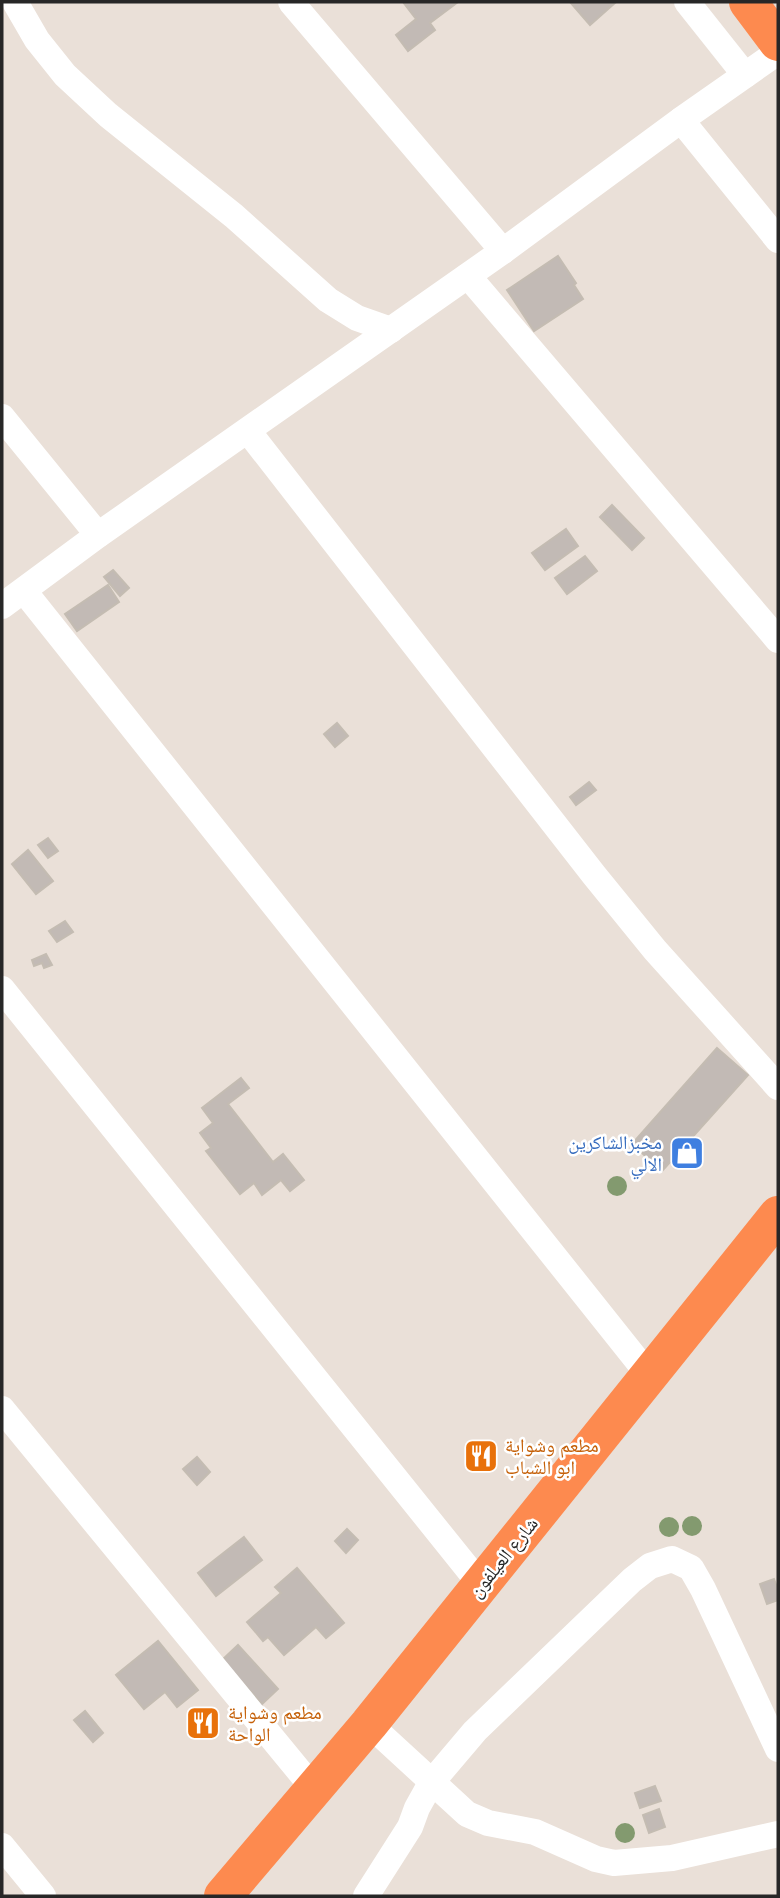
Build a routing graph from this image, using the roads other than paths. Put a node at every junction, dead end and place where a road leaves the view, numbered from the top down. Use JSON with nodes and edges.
{"nodes":[{"id":1,"x":15,"y":2,"type":"edge"},
{"id":2,"x":291,"y":2,"type":"edge"},
{"id":3,"x":687,"y":2,"type":"edge"},
{"id":4,"x":748,"y":2,"type":"edge"},
{"id":5,"x":778,"y":42,"type":"edge"},
{"id":6,"x":778,"y":52,"type":"edge"},
{"id":7,"x":745,"y":75,"type":"junction"},
{"id":8,"x":681,"y":120,"type":"junction"},
{"id":9,"x":778,"y":240,"type":"edge"},
{"id":10,"x":503,"y":251,"type":"junction"},
{"id":11,"x":468,"y":276,"type":"junction"},
{"id":12,"x":391,"y":330,"type":"junction"},
{"id":13,"x":2,"y":417,"type":"edge"},
{"id":14,"x":248,"y":431,"type":"junction"},
{"id":15,"x":98,"y":536,"type":"junction"},
{"id":16,"x":24,"y":591,"type":"junction"},
{"id":17,"x":2,"y":606,"type":"edge"},
{"id":18,"x":778,"y":640,"type":"edge"},
{"id":19,"x":2,"y":989,"type":"edge"},
{"id":20,"x":778,"y":1087,"type":"edge"},
{"id":21,"x":778,"y":1215,"type":"edge"},
{"id":22,"x":648,"y":1374,"type":"junction"},
{"id":23,"x":2,"y":1409,"type":"edge"},
{"id":24,"x":481,"y":1585,"type":"junction"},
{"id":25,"x":369,"y":1724,"type":"junction"},
{"id":26,"x":778,"y":1749,"type":"edge"},
{"id":27,"x":431,"y":1783,"type":"junction"},
{"id":28,"x":314,"y":1789,"type":"junction"},
{"id":29,"x":778,"y":1834,"type":"edge"},
{"id":30,"x":2,"y":1846,"type":"edge"},
{"id":31,"x":43,"y":1896,"type":"edge"},
{"id":32,"x":223,"y":1896,"type":"edge"},
{"id":33,"x":366,"y":1896,"type":"edge"}],
"edges":[{"from":1,"to":12,"type":"street"},
{"from":2,"to":10,"type":"street"},
{"from":3,"to":7,"type":"street"},
{"from":4,"to":5,"type":"highway"},
{"from":6,"to":7,"type":"street"},
{"from":7,"to":8,"type":"street"},
{"from":8,"to":9,"type":"street"},
{"from":8,"to":10,"type":"street"},
{"from":10,"to":11,"type":"street"},
{"from":11,"to":12,"type":"street"},
{"from":11,"to":18,"type":"street"},
{"from":12,"to":14,"type":"street"},
{"from":13,"to":15,"type":"street"},
{"from":14,"to":15,"type":"street"},
{"from":14,"to":20,"type":"street"},
{"from":15,"to":16,"type":"street"},
{"from":16,"to":17,"type":"street"},
{"from":16,"to":22,"type":"street"},
{"from":19,"to":24,"type":"street"},
{"from":21,"to":22,"type":"highway","name":"شارع العيلفون"},
{"from":22,"to":24,"type":"highway","name":"شارع العيلفون"},
{"from":23,"to":28,"type":"street"},
{"from":24,"to":25,"type":"highway","name":"شارع العيلفون"},
{"from":25,"to":27,"type":"street"},
{"from":25,"to":28,"type":"highway","name":"شارع العيلفون"},
{"from":26,"to":27,"type":"street"},
{"from":27,"to":29,"type":"street"},
{"from":27,"to":33,"type":"street"},
{"from":28,"to":32,"type":"highway","name":"شارع العيلفون"},
{"from":30,"to":31,"type":"street"}]}
